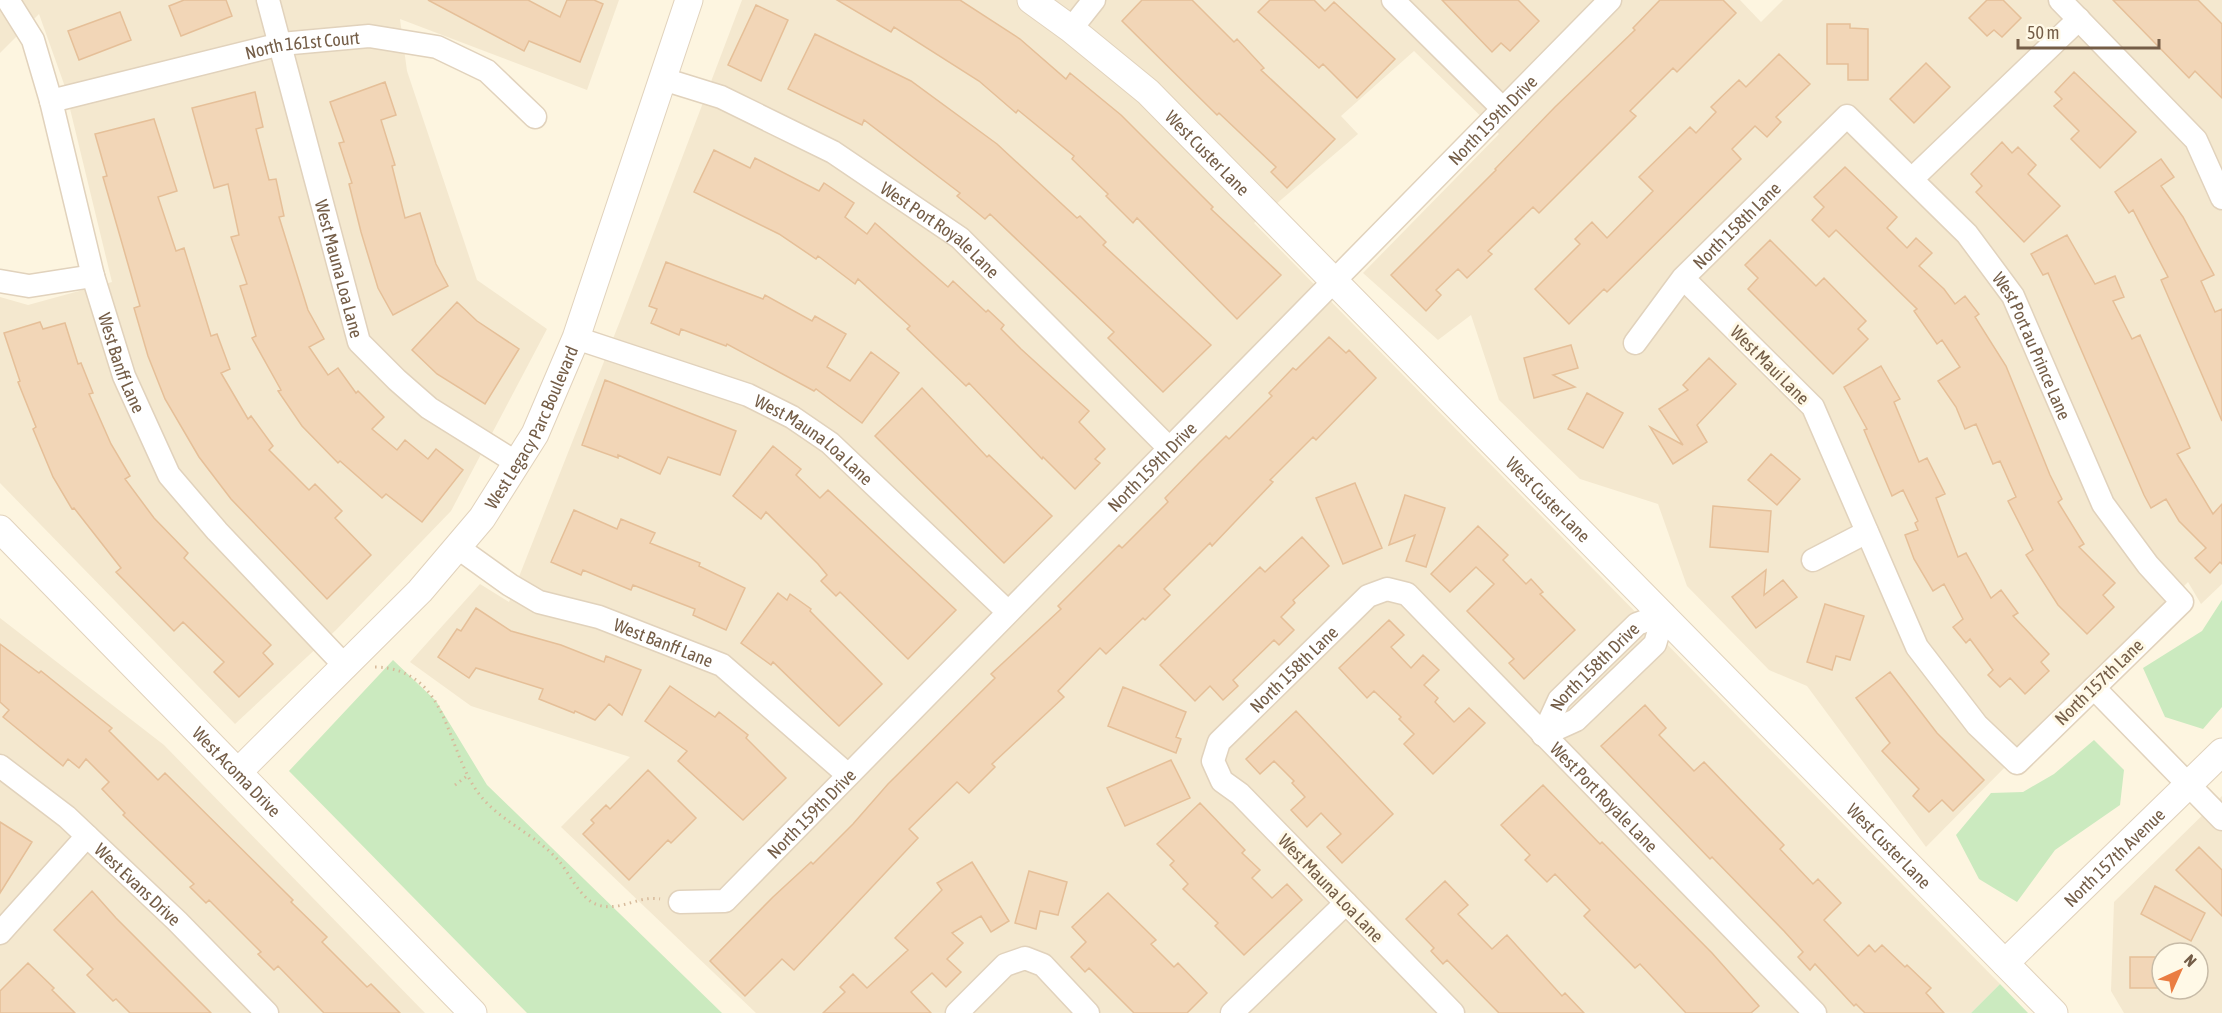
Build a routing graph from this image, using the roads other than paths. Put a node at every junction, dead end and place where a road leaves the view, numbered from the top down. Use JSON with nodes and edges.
{"nodes":[{"id":1,"x":8,"y":0,"type":"edge"},
{"id":2,"x":268,"y":0,"type":"edge"},
{"id":3,"x":689,"y":0,"type":"edge"},
{"id":4,"x":1031,"y":0,"type":"edge"},
{"id":5,"x":1094,"y":0,"type":"edge"},
{"id":6,"x":1393,"y":0,"type":"edge"},
{"id":7,"x":1610,"y":0,"type":"edge"},
{"id":8,"x":2060,"y":0,"type":"edge"},
{"id":9,"x":2079,"y":19,"type":"junction"},
{"id":10,"x":1071,"y":29,"type":"junction"},
{"id":11,"x":281,"y":44,"type":"junction"},
{"id":12,"x":663,"y":79,"type":"junction"},
{"id":13,"x":51,"y":101,"type":"junction"},
{"id":14,"x":1502,"y":108,"type":"junction"},
{"id":15,"x":1847,"y":116,"type":"joint"},
{"id":16,"x":535,"y":117,"type":"dead end"},
{"id":17,"x":1913,"y":178,"type":"junction"},
{"id":18,"x":2222,"y":198,"type":"edge"},
{"id":19,"x":93,"y":276,"type":"junction"},
{"id":20,"x":1683,"y":278,"type":"junction"},
{"id":21,"x":1334,"y":280,"type":"junction"},
{"id":22,"x":0,"y":281,"type":"edge"},
{"id":23,"x":576,"y":338,"type":"junction"},
{"id":24,"x":1635,"y":343,"type":"dead end"},
{"id":25,"x":1170,"y":447,"type":"junction"},
{"id":26,"x":517,"y":463,"type":"junction"},
{"id":27,"x":0,"y":529,"type":"edge"},
{"id":28,"x":1867,"y":532,"type":"junction"},
{"id":29,"x":457,"y":547,"type":"junction"},
{"id":30,"x":1813,"y":560,"type":"dead end"},
{"id":31,"x":1387,"y":589,"type":"joint"},
{"id":32,"x":2182,"y":602,"type":"joint"},
{"id":33,"x":1008,"y":612,"type":"junction"},
{"id":34,"x":1664,"y":614,"type":"junction"},
{"id":35,"x":346,"y":667,"type":"junction"},
{"id":36,"x":1585,"y":674,"type":"junction"},
{"id":37,"x":2094,"y":688,"type":"junction"},
{"id":38,"x":1604,"y":694,"type":"junction"},
{"id":39,"x":1543,"y":735,"type":"junction"},
{"id":40,"x":2222,"y":752,"type":"edge"},
{"id":41,"x":1213,"y":761,"type":"joint"},
{"id":42,"x":2017,"y":763,"type":"joint"},
{"id":43,"x":0,"y":766,"type":"edge"},
{"id":44,"x":238,"y":772,"type":"junction"},
{"id":45,"x":848,"y":775,"type":"junction"},
{"id":46,"x":2188,"y":786,"type":"junction"},
{"id":47,"x":2222,"y":819,"type":"edge"},
{"id":48,"x":87,"y":836,"type":"junction"},
{"id":49,"x":680,"y":902,"type":"road end"},
{"id":50,"x":1346,"y":903,"type":"junction"},
{"id":51,"x":0,"y":933,"type":"edge"},
{"id":52,"x":2005,"y":963,"type":"junction"},
{"id":53,"x":267,"y":1013,"type":"edge"},
{"id":54,"x":473,"y":1013,"type":"edge"},
{"id":55,"x":957,"y":1013,"type":"edge"},
{"id":56,"x":1088,"y":1013,"type":"edge"},
{"id":57,"x":1232,"y":1013,"type":"edge"},
{"id":58,"x":1453,"y":1013,"type":"edge"},
{"id":59,"x":1815,"y":1013,"type":"edge"},
{"id":60,"x":2054,"y":1013,"type":"edge"}],
"edges":[{"from":1,"to":13,"type":"street","name":"West Banff Lane"},
{"from":2,"to":11,"type":"street","name":"West Mauna Loa Lane"},
{"from":3,"to":12,"type":"street","name":"West Legacy Parc Boulevard"},
{"from":4,"to":10,"type":"street","name":"West Custer Lane"},
{"from":5,"to":10,"type":"street"},
{"from":6,"to":14,"type":"street"},
{"from":7,"to":14,"type":"street","name":"North 159th Drive"},
{"from":8,"to":9,"type":"street"},
{"from":9,"to":17,"type":"street"},
{"from":9,"to":18,"type":"street"},
{"from":10,"to":21,"type":"street","name":"West Custer Lane"},
{"from":11,"to":13,"type":"street","name":"North 161st Court"},
{"from":11,"to":16,"type":"street","name":"North 161st Court"},
{"from":11,"to":26,"type":"street","name":"West Mauna Loa Lane"},
{"from":12,"to":23,"type":"street","name":"West Legacy Parc Boulevard"},
{"from":12,"to":25,"type":"street","name":"West Port Royale Lane"},
{"from":13,"to":19,"type":"street","name":"West Banff Lane"},
{"from":14,"to":21,"type":"street","name":"North 159th Drive"},
{"from":15,"to":17,"type":"street","name":"West Port au Prince Lane"},
{"from":15,"to":20,"type":"street","name":"North 158th Lane"},
{"from":17,"to":32,"type":"street","name":"West Port au Prince Lane"},
{"from":19,"to":22,"type":"street"},
{"from":19,"to":35,"type":"street","name":"West Banff Lane"},
{"from":20,"to":24,"type":"street","name":"North 158th Lane"},
{"from":20,"to":28,"type":"street","name":"West Maui Lane"},
{"from":21,"to":25,"type":"street","name":"North 159th Drive"},
{"from":21,"to":34,"type":"street","name":"West Custer Lane"},
{"from":23,"to":26,"type":"street","name":"West Legacy Parc Boulevard"},
{"from":23,"to":33,"type":"street","name":"West Mauna Loa Lane"},
{"from":25,"to":33,"type":"street","name":"North 159th Drive"},
{"from":26,"to":29,"type":"street","name":"West Legacy Parc Boulevard"},
{"from":27,"to":44,"type":"street","name":"West Acoma Drive"},
{"from":28,"to":30,"type":"street"},
{"from":28,"to":42,"type":"street","name":"West Maui Lane"},
{"from":29,"to":35,"type":"street","name":"West Legacy Parc Boulevard"},
{"from":29,"to":45,"type":"street","name":"West Banff Lane"},
{"from":31,"to":39,"type":"street","name":"West Port Royale Lane"},
{"from":31,"to":41,"type":"street","name":"North 158th Lane"},
{"from":32,"to":37,"type":"street","name":"North 157th Lane"},
{"from":33,"to":45,"type":"street","name":"North 159th Drive"},
{"from":34,"to":36,"type":"street","name":"North 158th Drive"},
{"from":34,"to":38,"type":"street","name":"North 158th Drive"},
{"from":34,"to":52,"type":"street","name":"West Custer Lane"},
{"from":35,"to":44,"type":"street","name":"West Legacy Parc Boulevard"},
{"from":36,"to":38,"type":"street"},
{"from":36,"to":39,"type":"street","name":"North 158th Drive"},
{"from":37,"to":42,"type":"street","name":"North 157th Lane"},
{"from":37,"to":46,"type":"street"},
{"from":38,"to":39,"type":"street","name":"North 158th Drive"},
{"from":39,"to":59,"type":"street","name":"West Port Royale Lane"},
{"from":40,"to":46,"type":"street","name":"North 157th Avenue"},
{"from":41,"to":50,"type":"street","name":"West Mauna Loa Lane"},
{"from":43,"to":48,"type":"street","name":"West Evans Drive"},
{"from":44,"to":54,"type":"street","name":"West Acoma Drive"},
{"from":45,"to":49,"type":"street","name":"North 159th Drive"},
{"from":46,"to":47,"type":"street"},
{"from":46,"to":52,"type":"street","name":"North 157th Avenue"},
{"from":48,"to":51,"type":"street"},
{"from":48,"to":53,"type":"street","name":"West Evans Drive"},
{"from":50,"to":57,"type":"street"},
{"from":50,"to":58,"type":"street","name":"West Mauna Loa Lane"},
{"from":52,"to":60,"type":"street","name":"West Custer Lane"},
{"from":55,"to":56,"type":"street"}]}
